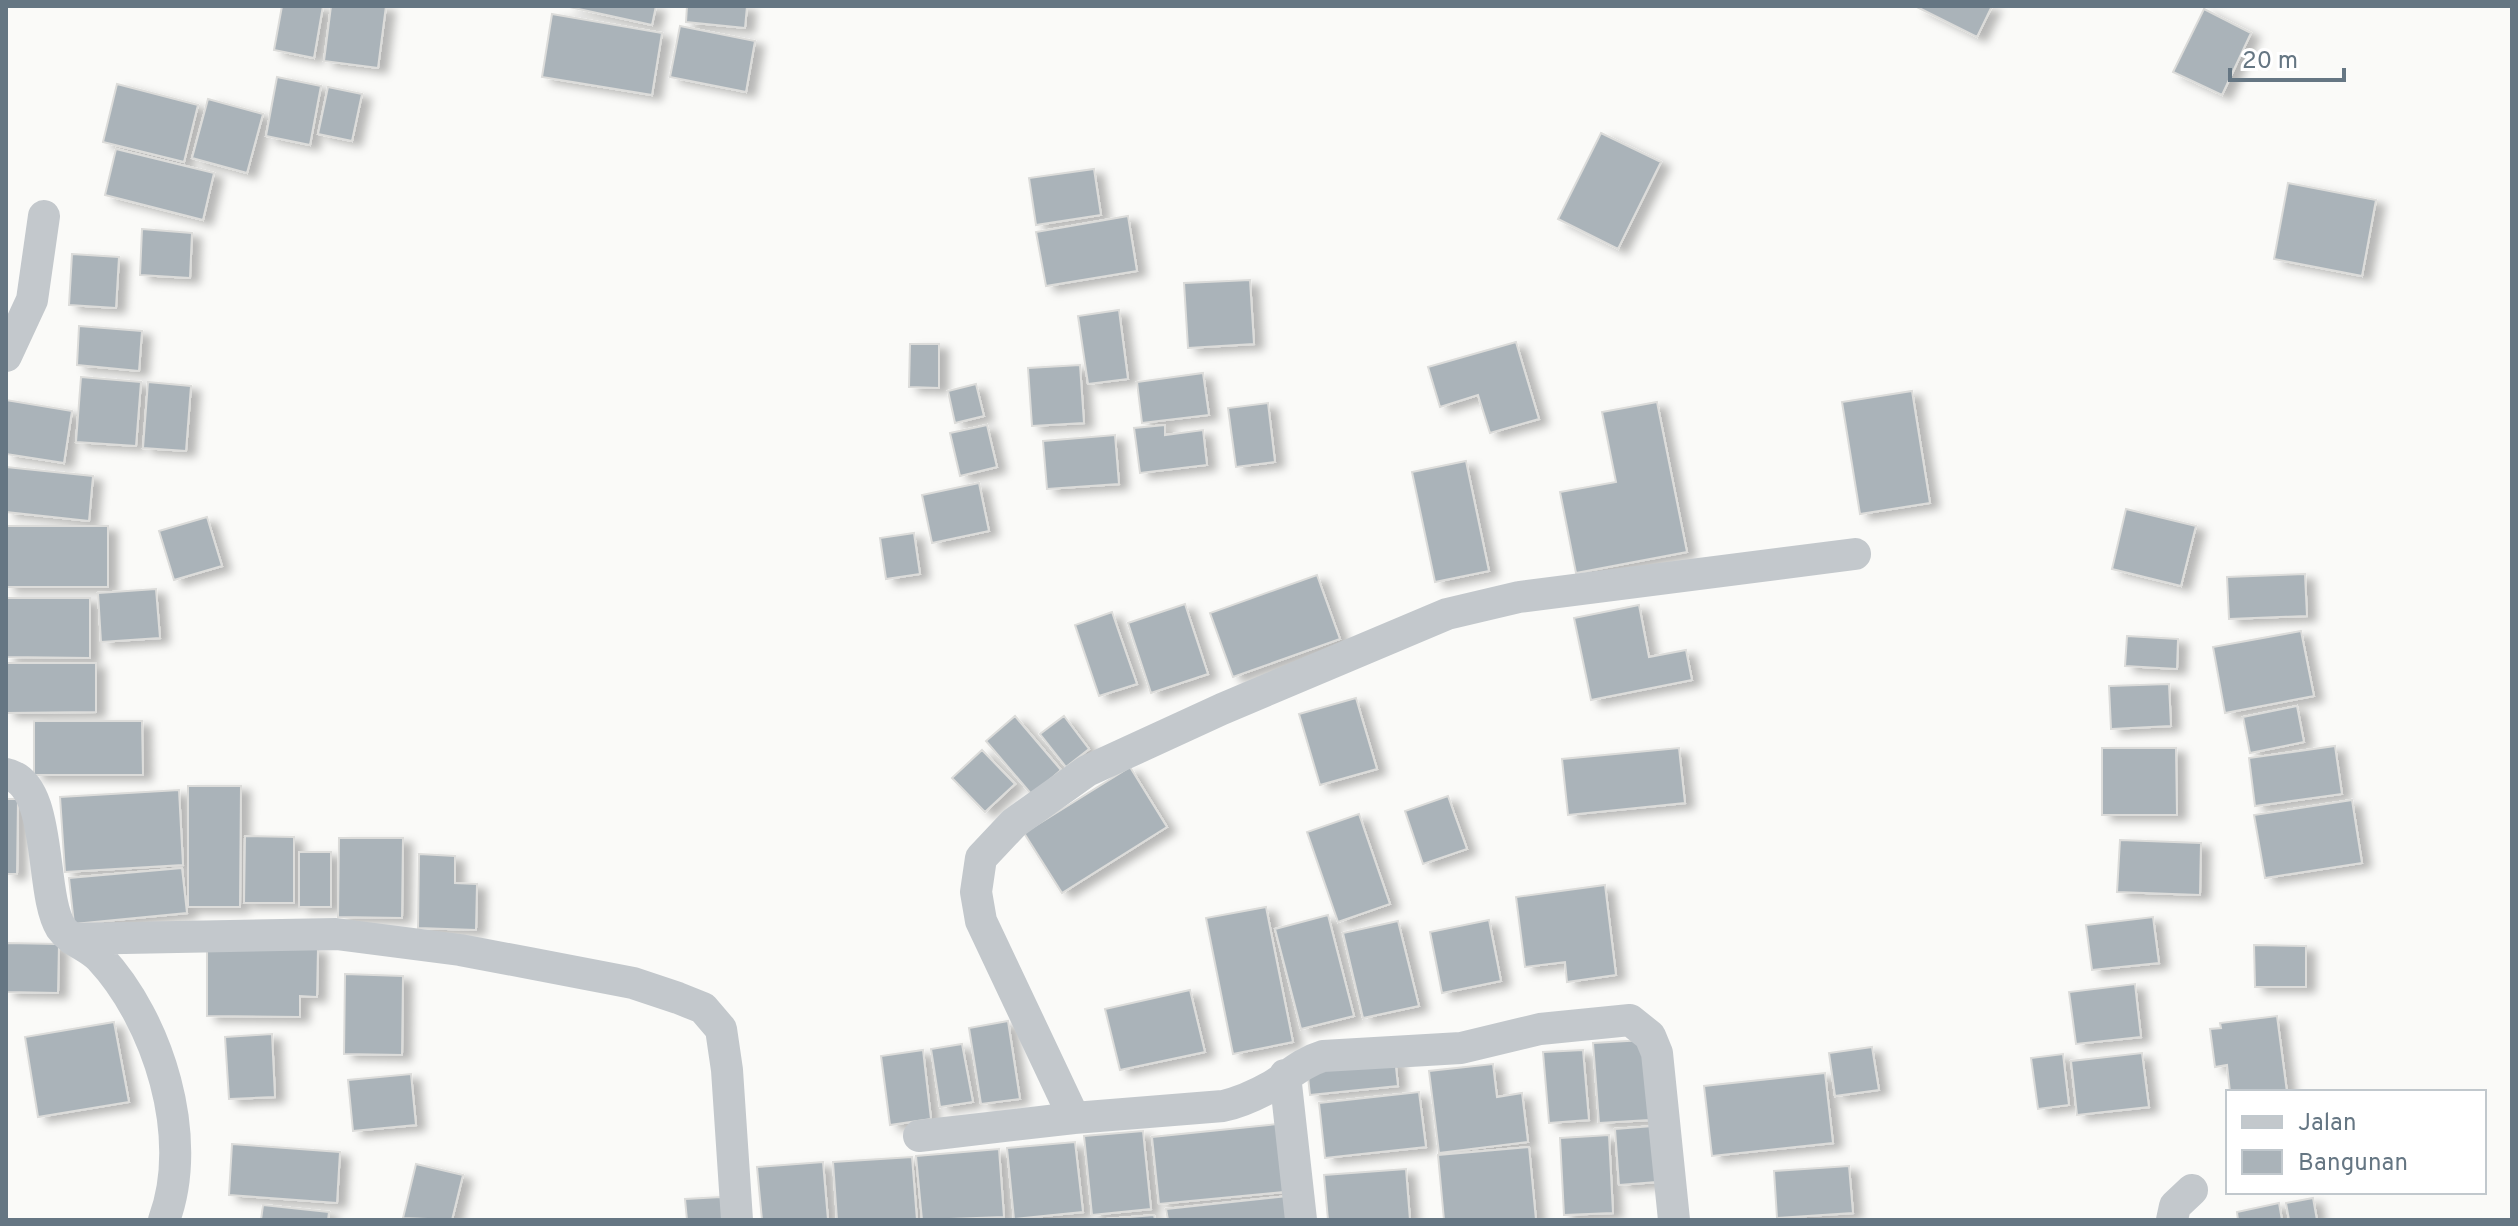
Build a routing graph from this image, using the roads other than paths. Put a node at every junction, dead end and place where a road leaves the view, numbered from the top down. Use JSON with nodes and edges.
{"nodes":[{"id":1,"x":44,"y":216,"type":"dead end"},
{"id":2,"x":6,"y":356,"type":"edge"},
{"id":3,"x":1855,"y":554,"type":"dead end"},
{"id":4,"x":6,"y":774,"type":"edge"},
{"id":5,"x":72,"y":939,"type":"junction"},
{"id":6,"x":1285,"y":1075,"type":"junction"},
{"id":7,"x":1074,"y":1118,"type":"junction"},
{"id":8,"x":919,"y":1136,"type":"dead end"},
{"id":9,"x":2192,"y":1190,"type":"dead end"},
{"id":10,"x":164,"y":1220,"type":"edge"},
{"id":11,"x":737,"y":1220,"type":"edge"},
{"id":12,"x":1301,"y":1220,"type":"edge"},
{"id":13,"x":1674,"y":1220,"type":"edge"},
{"id":14,"x":2172,"y":1220,"type":"edge"}],
"edges":[{"from":1,"to":2,"type":"street"},
{"from":3,"to":7,"type":"street"},
{"from":4,"to":5,"type":"street"},
{"from":5,"to":10,"type":"street"},
{"from":5,"to":11,"type":"street"},
{"from":6,"to":7,"type":"street"},
{"from":6,"to":12,"type":"street"},
{"from":6,"to":13,"type":"street"},
{"from":7,"to":8,"type":"street"},
{"from":9,"to":14,"type":"street"}]}
